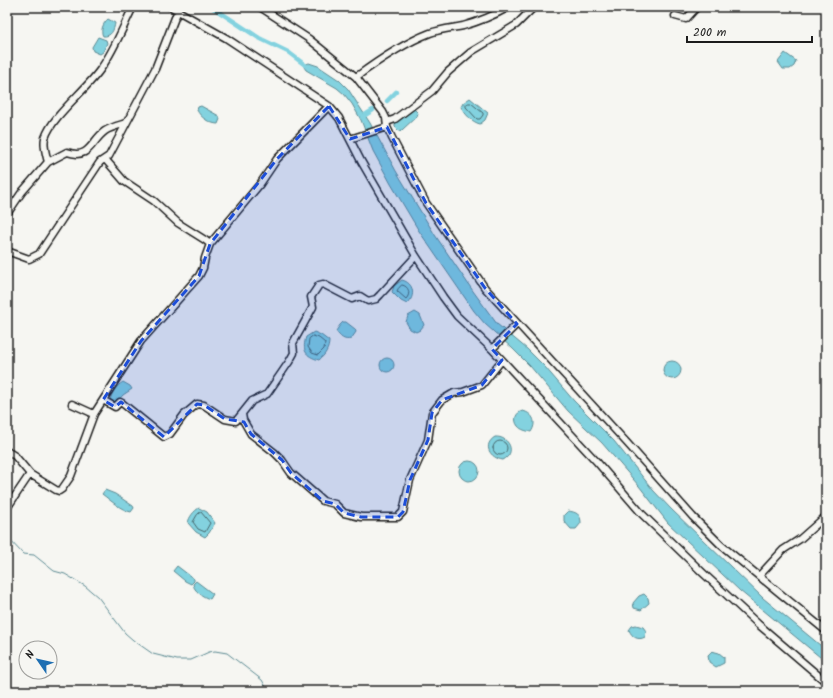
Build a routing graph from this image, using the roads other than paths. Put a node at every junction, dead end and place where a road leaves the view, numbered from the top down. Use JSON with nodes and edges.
{"nodes":[{"id":1,"x":133,"y":7,"type":"edge"},
{"id":2,"x":171,"y":7,"type":"edge"},
{"id":3,"x":260,"y":7,"type":"edge"},
{"id":4,"x":509,"y":7,"type":"edge"},
{"id":5,"x":534,"y":7,"type":"edge"},
{"id":6,"x":697,"y":7,"type":"edge"},
{"id":7,"x":178,"y":10,"type":"junction"},
{"id":8,"x":675,"y":16,"type":"dead end"},
{"id":9,"x":356,"y":77,"type":"junction"},
{"id":10,"x":329,"y":106,"type":"junction"},
{"id":11,"x":126,"y":123,"type":"junction"},
{"id":12,"x":387,"y":125,"type":"junction"},
{"id":13,"x":350,"y":139,"type":"junction"},
{"id":14,"x":105,"y":159,"type":"junction"},
{"id":15,"x":48,"y":162,"type":"junction"},
{"id":16,"x":7,"y":214,"type":"edge"},
{"id":17,"x":210,"y":244,"type":"junction"},
{"id":18,"x":7,"y":251,"type":"edge"},
{"id":19,"x":416,"y":256,"type":"junction"},
{"id":20,"x":517,"y":324,"type":"junction"},
{"id":21,"x":492,"y":349,"type":"junction"},
{"id":22,"x":502,"y":360,"type":"junction"},
{"id":23,"x":103,"y":400,"type":"junction"},
{"id":24,"x":72,"y":404,"type":"dead end"},
{"id":25,"x":94,"y":414,"type":"junction"},
{"id":26,"x":242,"y":414,"type":"junction"},
{"id":27,"x":7,"y":451,"type":"edge"},
{"id":28,"x":30,"y":474,"type":"junction"},
{"id":29,"x":7,"y":508,"type":"edge"},
{"id":30,"x":826,"y":516,"type":"edge"},
{"id":31,"x":759,"y":576,"type":"junction"},
{"id":32,"x":826,"y":631,"type":"edge"},
{"id":33,"x":826,"y":682,"type":"edge"}],
"edges":[{"from":1,"to":15,"type":"street"},
{"from":2,"to":7,"type":"street"},
{"from":3,"to":9,"type":"street"},
{"from":4,"to":9,"type":"street"},
{"from":5,"to":12,"type":"street"},
{"from":6,"to":8,"type":"street"},
{"from":7,"to":10,"type":"street"},
{"from":7,"to":11,"type":"street"},
{"from":9,"to":12,"type":"street"},
{"from":10,"to":13,"type":"street"},
{"from":10,"to":17,"type":"street"},
{"from":11,"to":14,"type":"street"},
{"from":11,"to":15,"type":"street"},
{"from":12,"to":13,"type":"street"},
{"from":12,"to":20,"type":"street"},
{"from":13,"to":19,"type":"street"},
{"from":14,"to":17,"type":"street"},
{"from":14,"to":18,"type":"street"},
{"from":15,"to":16,"type":"street"},
{"from":17,"to":23,"type":"street"},
{"from":19,"to":21,"type":"street"},
{"from":19,"to":26,"type":"street"},
{"from":20,"to":21,"type":"street"},
{"from":20,"to":31,"type":"street"},
{"from":21,"to":22,"type":"street"},
{"from":22,"to":26,"type":"street"},
{"from":22,"to":33,"type":"street"},
{"from":23,"to":25,"type":"street"},
{"from":23,"to":26,"type":"street"},
{"from":24,"to":25,"type":"street"},
{"from":25,"to":28,"type":"street"},
{"from":27,"to":28,"type":"street"},
{"from":28,"to":29,"type":"street"},
{"from":30,"to":31,"type":"street"},
{"from":31,"to":32,"type":"street"}]}
